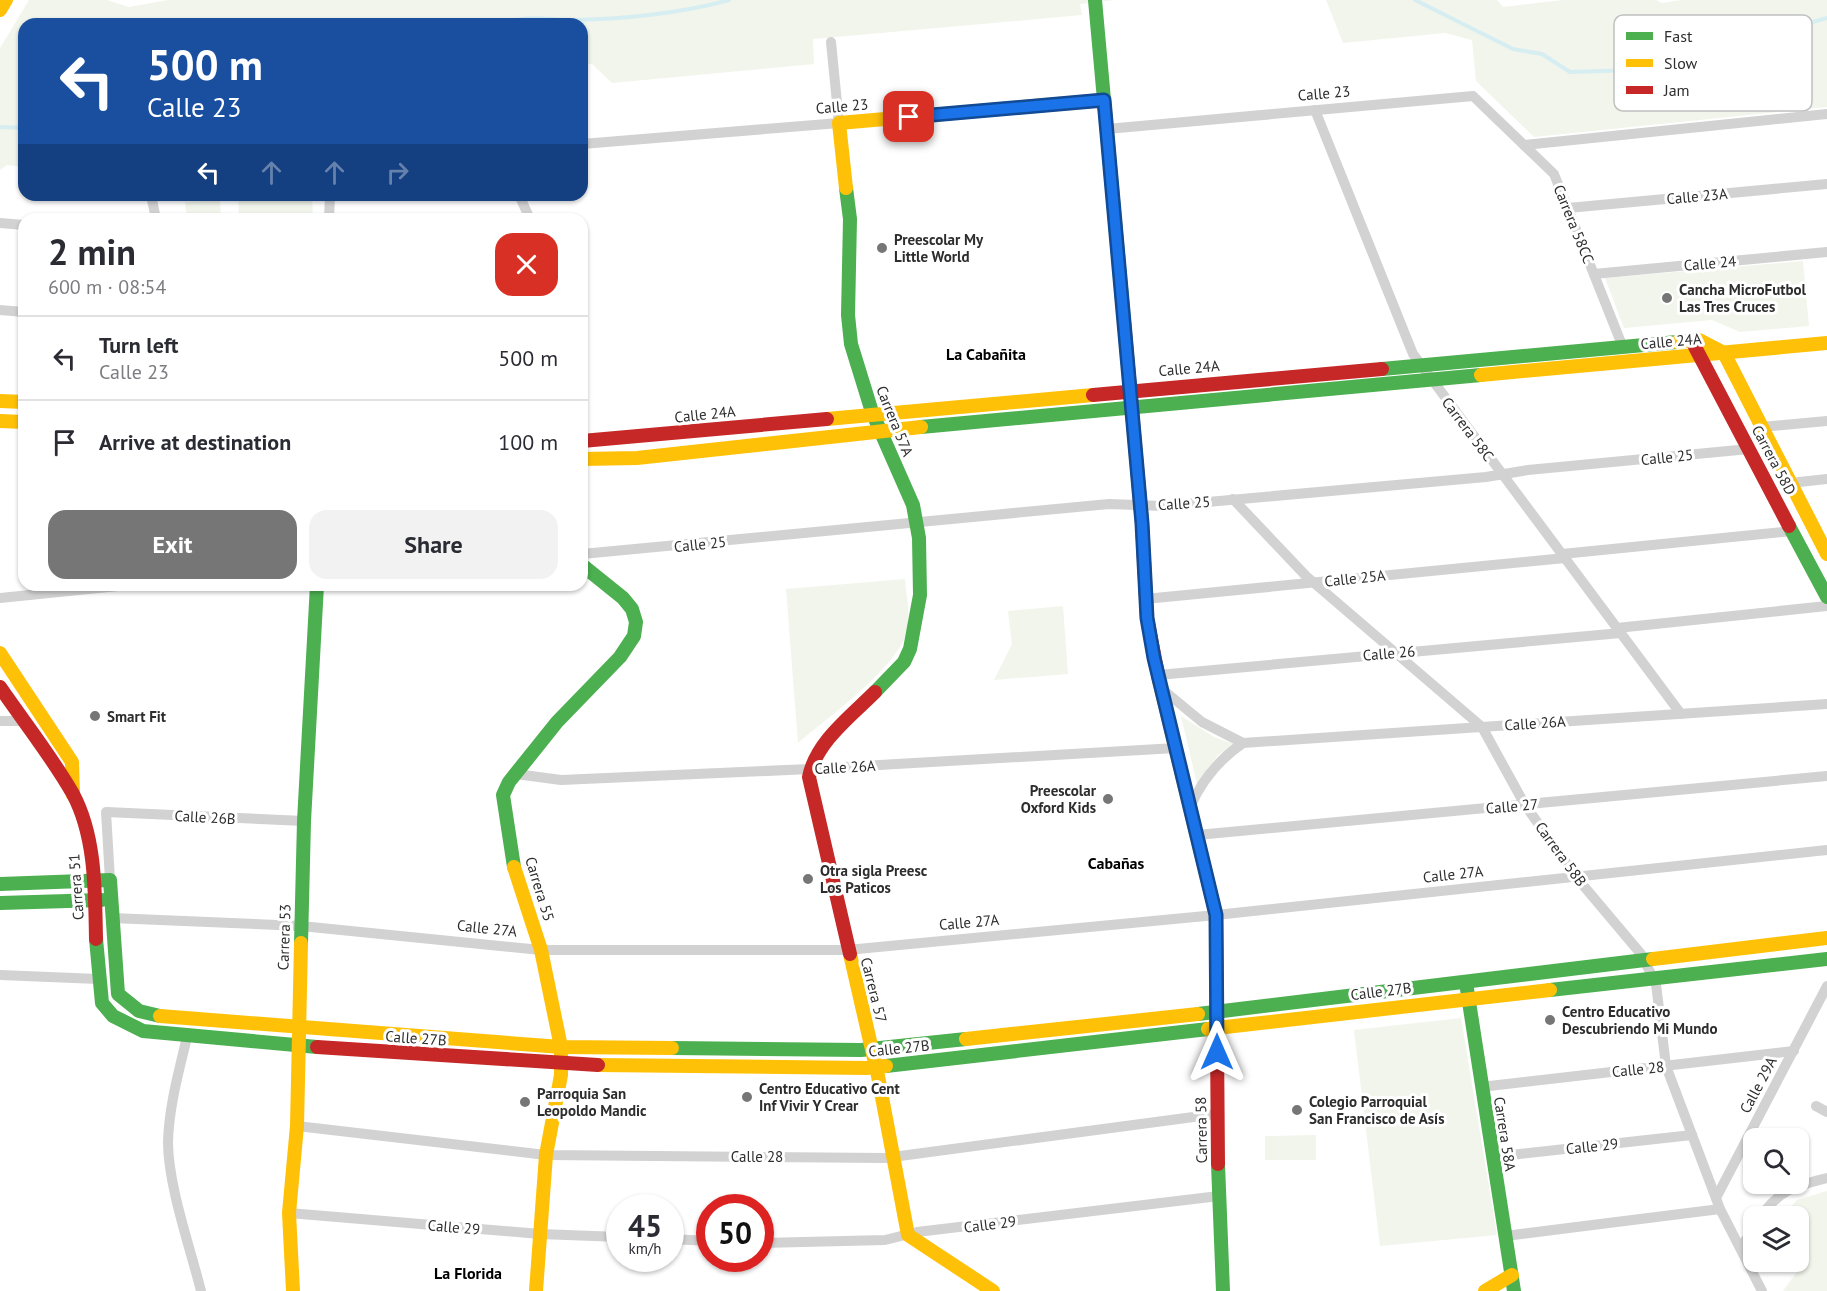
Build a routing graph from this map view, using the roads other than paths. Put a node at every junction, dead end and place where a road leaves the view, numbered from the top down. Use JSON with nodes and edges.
{"nodes":[{"id":1,"x":6,"y":0,"type":"edge"},
{"id":2,"x":1096,"y":3,"type":"edge"},
{"id":3,"x":0,"y":10,"type":"edge"},
{"id":4,"x":831,"y":42,"type":"dead end"},
{"id":5,"x":1473,"y":96,"type":"joint"},
{"id":6,"x":1104,"y":100,"type":"junction"},
{"id":7,"x":1315,"y":110,"type":"junction"},
{"id":8,"x":1827,"y":114,"type":"edge"},
{"id":9,"x":839,"y":123,"type":"junction"},
{"id":10,"x":1107,"y":129,"type":"junction"},
{"id":11,"x":588,"y":144,"type":"edge"},
{"id":12,"x":1524,"y":145,"type":"junction"},
{"id":13,"x":1827,"y":184,"type":"edge"},
{"id":14,"x":1568,"y":208,"type":"junction"},
{"id":15,"x":0,"y":224,"type":"edge"},
{"id":16,"x":18,"y":225,"type":"edge"},
{"id":17,"x":1827,"y":252,"type":"edge"},
{"id":18,"x":1594,"y":274,"type":"junction"},
{"id":19,"x":0,"y":310,"type":"edge"},
{"id":20,"x":18,"y":312,"type":"edge"},
{"id":21,"x":1691,"y":339,"type":"junction"},
{"id":22,"x":1827,"y":343,"type":"edge"},
{"id":23,"x":1622,"y":345,"type":"junction"},
{"id":24,"x":1724,"y":353,"type":"junction"},
{"id":25,"x":1700,"y":355,"type":"junction"},
{"id":26,"x":1419,"y":363,"type":"junction"},
{"id":27,"x":1431,"y":380,"type":"junction"},
{"id":28,"x":1130,"y":390,"type":"junction"},
{"id":29,"x":0,"y":401,"type":"edge"},
{"id":30,"x":18,"y":402,"type":"edge"},
{"id":31,"x":1131,"y":407,"type":"junction"},
{"id":32,"x":872,"y":412,"type":"junction"},
{"id":33,"x":0,"y":421,"type":"edge"},
{"id":34,"x":1827,"y":421,"type":"edge"},
{"id":35,"x":18,"y":422,"type":"edge"},
{"id":36,"x":1762,"y":427,"type":"junction"},
{"id":37,"x":879,"y":432,"type":"junction"},
{"id":38,"x":588,"y":441,"type":"edge"},
{"id":39,"x":1749,"y":449,"type":"junction"},
{"id":40,"x":588,"y":459,"type":"edge"},
{"id":41,"x":1502,"y":474,"type":"junction"},
{"id":42,"x":1827,"y":479,"type":"edge"},
{"id":43,"x":1790,"y":483,"type":"junction"},
{"id":44,"x":1233,"y":499,"type":"junction"},
{"id":45,"x":1140,"y":505,"type":"junction"},
{"id":46,"x":918,"y":522,"type":"junction"},
{"id":47,"x":1792,"y":531,"type":"junction"},
{"id":48,"x":1826,"y":551,"type":"edge"},
{"id":49,"x":588,"y":553,"type":"edge"},
{"id":50,"x":1563,"y":556,"type":"junction"},
{"id":51,"x":588,"y":570,"type":"edge"},
{"id":52,"x":1314,"y":582,"type":"junction"},
{"id":53,"x":69,"y":591,"type":"edge"},
{"id":54,"x":317,"y":591,"type":"edge"},
{"id":55,"x":1827,"y":597,"type":"edge"},
{"id":56,"x":0,"y":598,"type":"edge"},
{"id":57,"x":1145,"y":599,"type":"junction"},
{"id":58,"x":1827,"y":606,"type":"edge"},
{"id":59,"x":1619,"y":630,"type":"junction"},
{"id":60,"x":0,"y":652,"type":"edge"},
{"id":61,"x":1395,"y":652,"type":"junction"},
{"id":62,"x":1159,"y":681,"type":"junction"},
{"id":63,"x":0,"y":687,"type":"edge"},
{"id":64,"x":1827,"y":704,"type":"edge"},
{"id":65,"x":1681,"y":714,"type":"junction"},
{"id":66,"x":23,"y":721,"type":"junction"},
{"id":67,"x":0,"y":722,"type":"edge"},
{"id":68,"x":1482,"y":727,"type":"junction"},
{"id":69,"x":1244,"y":743,"type":"junction"},
{"id":70,"x":1176,"y":748,"type":"junction"},
{"id":71,"x":810,"y":770,"type":"junction"},
{"id":72,"x":516,"y":774,"type":"junction"},
{"id":73,"x":1827,"y":776,"type":"edge"},
{"id":74,"x":73,"y":795,"type":"junction"},
{"id":75,"x":1525,"y":805,"type":"junction"},
{"id":76,"x":1190,"y":807,"type":"junction"},
{"id":77,"x":304,"y":821,"type":"junction"},
{"id":78,"x":1197,"y":835,"type":"junction"},
{"id":79,"x":1827,"y":850,"type":"edge"},
{"id":80,"x":1577,"y":878,"type":"junction"},
{"id":81,"x":110,"y":880,"type":"junction"},
{"id":82,"x":92,"y":881,"type":"junction"},
{"id":83,"x":0,"y":884,"type":"edge"},
{"id":84,"x":93,"y":900,"type":"junction"},
{"id":85,"x":111,"y":900,"type":"junction"},
{"id":86,"x":0,"y":903,"type":"edge"},
{"id":87,"x":1216,"y":915,"type":"junction"},
{"id":88,"x":112,"y":918,"type":"junction"},
{"id":89,"x":301,"y":926,"type":"junction"},
{"id":90,"x":1827,"y":938,"type":"edge"},
{"id":91,"x":541,"y":950,"type":"junction"},
{"id":92,"x":847,"y":950,"type":"junction"},
{"id":93,"x":1827,"y":959,"type":"edge"},
{"id":94,"x":1645,"y":962,"type":"junction"},
{"id":95,"x":0,"y":975,"type":"edge"},
{"id":96,"x":1653,"y":977,"type":"junction"},
{"id":97,"x":98,"y":979,"type":"junction"},
{"id":98,"x":1466,"y":983,"type":"junction"},
{"id":99,"x":1827,"y":986,"type":"edge"},
{"id":100,"x":1468,"y":998,"type":"junction"},
{"id":101,"x":1217,"y":1012,"type":"junction"},
{"id":102,"x":297,"y":1027,"type":"junction"},
{"id":103,"x":1217,"y":1028,"type":"junction"},
{"id":104,"x":187,"y":1036,"type":"junction"},
{"id":105,"x":297,"y":1046,"type":"junction"},
{"id":106,"x":561,"y":1047,"type":"junction"},
{"id":107,"x":871,"y":1049,"type":"junction"},
{"id":108,"x":1794,"y":1051,"type":"junction"},
{"id":109,"x":561,"y":1065,"type":"junction"},
{"id":110,"x":1666,"y":1066,"type":"junction"},
{"id":111,"x":876,"y":1068,"type":"junction"},
{"id":112,"x":1481,"y":1087,"type":"junction"},
{"id":113,"x":1816,"y":1106,"type":"dead end"},
{"id":114,"x":1827,"y":1112,"type":"edge"},
{"id":115,"x":1216,"y":1114,"type":"junction"},
{"id":116,"x":297,"y":1126,"type":"junction"},
{"id":117,"x":1692,"y":1135,"type":"junction"},
{"id":118,"x":546,"y":1155,"type":"junction"},
{"id":119,"x":893,"y":1157,"type":"junction"},
{"id":120,"x":1492,"y":1157,"type":"junction"},
{"id":121,"x":1827,"y":1178,"type":"edge"},
{"id":122,"x":1219,"y":1196,"type":"junction"},
{"id":123,"x":1716,"y":1198,"type":"junction"},
{"id":124,"x":1768,"y":1206,"type":"edge"},
{"id":125,"x":1720,"y":1209,"type":"junction"},
{"id":126,"x":289,"y":1213,"type":"junction"},
{"id":127,"x":540,"y":1234,"type":"junction"},
{"id":128,"x":908,"y":1235,"type":"junction"},
{"id":129,"x":606,"y":1236,"type":"edge"},
{"id":130,"x":1505,"y":1236,"type":"junction"},
{"id":131,"x":774,"y":1243,"type":"edge"},
{"id":132,"x":1743,"y":1244,"type":"edge"},
{"id":133,"x":1741,"y":1247,"type":"junction"},
{"id":134,"x":1512,"y":1275,"type":"junction"},
{"id":135,"x":975,"y":1287,"type":"edge"},
{"id":136,"x":201,"y":1291,"type":"edge"},
{"id":137,"x":293,"y":1291,"type":"edge"},
{"id":138,"x":536,"y":1291,"type":"edge"},
{"id":139,"x":993,"y":1291,"type":"edge"},
{"id":140,"x":1223,"y":1291,"type":"edge"},
{"id":141,"x":1485,"y":1291,"type":"edge"},
{"id":142,"x":1514,"y":1291,"type":"edge"},
{"id":143,"x":1758,"y":1291,"type":"edge"}],
"edges":[{"from":1,"to":3,"type":"main road"},
{"from":2,"to":6,"type":"main road","name":"Carrera 58"},
{"from":4,"to":9,"type":"street","name":"Carrera 57A"},
{"from":5,"to":7,"type":"street","name":"Calle 23"},
{"from":5,"to":12,"type":"street","name":"Carrera 58CC"},
{"from":6,"to":9,"type":"main road","name":"Calle 23"},
{"from":6,"to":10,"type":"main road","name":"Carrera 58"},
{"from":7,"to":10,"type":"street","name":"Calle 23"},
{"from":7,"to":26,"type":"street","name":"Carrera 58C"},
{"from":8,"to":12,"type":"street"},
{"from":9,"to":11,"type":"street","name":"Calle 23"},
{"from":9,"to":32,"type":"main road","name":"Carrera 57A"},
{"from":10,"to":28,"type":"main road","name":"Carrera 58"},
{"from":12,"to":14,"type":"street","name":"Carrera 58CC"},
{"from":13,"to":14,"type":"street","name":"Calle 23A"},
{"from":14,"to":18,"type":"street","name":"Carrera 58CC"},
{"from":15,"to":16,"type":"street"},
{"from":17,"to":18,"type":"street","name":"Calle 24"},
{"from":18,"to":23,"type":"street","name":"Carrera 58CC"},
{"from":19,"to":20,"type":"street"},
{"from":21,"to":23,"type":"main road","name":"Calle 24A"},
{"from":21,"to":24,"type":"main road","name":"Calle 24A"},
{"from":21,"to":25,"type":"main road","name":"Carrera 58D"},
{"from":22,"to":24,"type":"main road","name":"Calle 24A"},
{"from":23,"to":26,"type":"main road","name":"Calle 24A"},
{"from":24,"to":25,"type":"main road","name":"Calle 24A"},
{"from":24,"to":36,"type":"main road","name":"Carrera 58D"},
{"from":25,"to":27,"type":"main road","name":"Calle 24A"},
{"from":25,"to":39,"type":"main road","name":"Carrera 58D"},
{"from":26,"to":27,"type":"street","name":"Carrera 58C"},
{"from":26,"to":28,"type":"main road","name":"Calle 24A"},
{"from":27,"to":31,"type":"main road","name":"Calle 24A"},
{"from":27,"to":41,"type":"street","name":"Carrera 58C"},
{"from":28,"to":31,"type":"main road","name":"Carrera 58"},
{"from":28,"to":32,"type":"main road","name":"Calle 24A"},
{"from":29,"to":30,"type":"main road"},
{"from":31,"to":37,"type":"main road","name":"Calle 24A"},
{"from":31,"to":45,"type":"main road","name":"Carrera 58"},
{"from":32,"to":37,"type":"main road","name":"Carrera 57A"},
{"from":32,"to":38,"type":"main road","name":"Calle 24A"},
{"from":33,"to":35,"type":"main road"},
{"from":34,"to":36,"type":"street"},
{"from":36,"to":43,"type":"main road","name":"Carrera 58D"},
{"from":37,"to":40,"type":"main road","name":"Calle 24A"},
{"from":37,"to":46,"type":"main road","name":"Carrera 57A"},
{"from":39,"to":41,"type":"street","name":"Calle 25"},
{"from":39,"to":47,"type":"main road","name":"Carrera 58D"},
{"from":41,"to":44,"type":"street","name":"Calle 25"},
{"from":41,"to":50,"type":"street","name":"Carrera 58C"},
{"from":42,"to":43,"type":"street"},
{"from":43,"to":48,"type":"main road","name":"Carrera 58D"},
{"from":44,"to":45,"type":"street","name":"Calle 25"},
{"from":44,"to":52,"type":"street","name":"Carrera 58B"},
{"from":45,"to":46,"type":"street","name":"Calle 25"},
{"from":45,"to":57,"type":"main road","name":"Carrera 58"},
{"from":46,"to":49,"type":"street","name":"Calle 25"},
{"from":46,"to":71,"type":"main road","name":"Carrera 57A"},
{"from":47,"to":50,"type":"street","name":"Calle 25A"},
{"from":47,"to":55,"type":"main road","name":"Carrera 58D"},
{"from":50,"to":52,"type":"street","name":"Calle 25A"},
{"from":50,"to":59,"type":"street","name":"Carrera 58C"},
{"from":51,"to":72,"type":"main road","name":"Carrera 55"},
{"from":52,"to":57,"type":"street","name":"Calle 25A"},
{"from":52,"to":61,"type":"street","name":"Carrera 58B"},
{"from":53,"to":56,"type":"street"},
{"from":54,"to":77,"type":"main road","name":"Carrera 53"},
{"from":57,"to":62,"type":"main road","name":"Carrera 58"},
{"from":58,"to":59,"type":"street","name":"Calle 26"},
{"from":59,"to":61,"type":"street","name":"Calle 26"},
{"from":59,"to":65,"type":"street","name":"Carrera 58C"},
{"from":60,"to":74,"type":"main road","name":"Carrera 51"},
{"from":61,"to":62,"type":"street","name":"Calle 26"},
{"from":61,"to":68,"type":"street","name":"Carrera 58B"},
{"from":62,"to":69,"type":"street"},
{"from":62,"to":70,"type":"main road","name":"Carrera 58"},
{"from":63,"to":66,"type":"main road","name":"Carrera 51"},
{"from":64,"to":65,"type":"street","name":"Calle 26A"},
{"from":65,"to":68,"type":"street","name":"Calle 26A"},
{"from":66,"to":67,"type":"street"},
{"from":66,"to":74,"type":"main road","name":"Carrera 51"},
{"from":68,"to":69,"type":"street","name":"Calle 26A"},
{"from":68,"to":75,"type":"street","name":"Carrera 58B"},
{"from":69,"to":76,"type":"street"},
{"from":70,"to":71,"type":"street","name":"Calle 26A"},
{"from":70,"to":76,"type":"main road","name":"Carrera 58"},
{"from":71,"to":72,"type":"street","name":"Calle 26A"},
{"from":71,"to":92,"type":"main road","name":"Carrera 57"},
{"from":72,"to":91,"type":"main road","name":"Carrera 55"},
{"from":73,"to":75,"type":"street","name":"Calle 27"},
{"from":74,"to":82,"type":"main road","name":"Carrera 51"},
{"from":75,"to":78,"type":"street","name":"Calle 27"},
{"from":75,"to":80,"type":"street","name":"Carrera 58B"},
{"from":76,"to":78,"type":"main road","name":"Carrera 58"},
{"from":77,"to":81,"type":"street","name":"Calle 26B"},
{"from":77,"to":89,"type":"main road","name":"Carrera 53"},
{"from":78,"to":87,"type":"main road","name":"Carrera 58"},
{"from":79,"to":80,"type":"street","name":"Calle 27A"},
{"from":80,"to":87,"type":"street","name":"Calle 27A"},
{"from":80,"to":94,"type":"street","name":"Carrera 58B"},
{"from":81,"to":82,"type":"main road"},
{"from":81,"to":85,"type":"main road"},
{"from":82,"to":83,"type":"main road"},
{"from":82,"to":84,"type":"main road","name":"Carrera 51"},
{"from":84,"to":85,"type":"main road"},
{"from":84,"to":86,"type":"main road"},
{"from":84,"to":97,"type":"main road","name":"Carrera 51"},
{"from":85,"to":88,"type":"main road"},
{"from":87,"to":92,"type":"street","name":"Calle 27A"},
{"from":87,"to":101,"type":"main road","name":"Carrera 58"},
{"from":88,"to":89,"type":"street","name":"Calle 27A"},
{"from":88,"to":102,"type":"main road","name":"Calle 27B"},
{"from":89,"to":91,"type":"street","name":"Calle 27A"},
{"from":89,"to":102,"type":"main road","name":"Carrera 53"},
{"from":90,"to":94,"type":"main road","name":"Calle 27B"},
{"from":91,"to":92,"type":"street","name":"Calle 27A"},
{"from":91,"to":106,"type":"main road","name":"Carrera 55"},
{"from":92,"to":107,"type":"main road","name":"Carrera 57"},
{"from":93,"to":96,"type":"main road","name":"Calle 27B"},
{"from":94,"to":96,"type":"street","name":"Carrera 58B"},
{"from":94,"to":98,"type":"main road","name":"Calle 27B"},
{"from":95,"to":97,"type":"street"},
{"from":96,"to":100,"type":"main road","name":"Calle 27B"},
{"from":96,"to":110,"type":"street","name":"Carrera 58B"},
{"from":97,"to":104,"type":"main road","name":"Calle 27B"},
{"from":98,"to":100,"type":"main road","name":"Carrera 58A"},
{"from":98,"to":101,"type":"main road","name":"Calle 27B"},
{"from":99,"to":108,"type":"street","name":"Calle 29A"},
{"from":100,"to":103,"type":"main road","name":"Calle 27B"},
{"from":100,"to":112,"type":"main road","name":"Carrera 58A"},
{"from":101,"to":103,"type":"main road","name":"Carrera 58"},
{"from":101,"to":107,"type":"main road","name":"Calle 27B"},
{"from":102,"to":105,"type":"main road","name":"Carrera 53"},
{"from":102,"to":106,"type":"main road","name":"Calle 27B"},
{"from":103,"to":111,"type":"main road","name":"Calle 27B"},
{"from":103,"to":115,"type":"main road","name":"Carrera 58"},
{"from":104,"to":105,"type":"main road","name":"Calle 27B"},
{"from":104,"to":136,"type":"street"},
{"from":105,"to":109,"type":"main road","name":"Calle 27B"},
{"from":105,"to":116,"type":"main road","name":"Carrera 53"},
{"from":106,"to":107,"type":"main road","name":"Calle 27B"},
{"from":106,"to":109,"type":"main road","name":"Carrera 55"},
{"from":107,"to":111,"type":"main road","name":"Carrera 57"},
{"from":108,"to":110,"type":"street","name":"Calle 28"},
{"from":108,"to":123,"type":"street","name":"Calle 29A"},
{"from":109,"to":111,"type":"main road","name":"Calle 27B"},
{"from":109,"to":118,"type":"main road","name":"Carrera 55"},
{"from":110,"to":112,"type":"street","name":"Calle 28"},
{"from":110,"to":117,"type":"street","name":"Carrera 58B"},
{"from":111,"to":119,"type":"main road","name":"Carrera 57"},
{"from":112,"to":120,"type":"main road","name":"Carrera 58A"},
{"from":113,"to":114,"type":"street"},
{"from":115,"to":119,"type":"street","name":"Calle 28"},
{"from":115,"to":122,"type":"main road","name":"Carrera 58"},
{"from":116,"to":118,"type":"street","name":"Calle 28"},
{"from":116,"to":126,"type":"main road","name":"Carrera 53"},
{"from":117,"to":120,"type":"street","name":"Calle 29"},
{"from":117,"to":123,"type":"street","name":"Carrera 58B"},
{"from":118,"to":119,"type":"street","name":"Calle 28"},
{"from":118,"to":127,"type":"main road","name":"Carrera 55"},
{"from":119,"to":128,"type":"main road","name":"Carrera 57"},
{"from":120,"to":130,"type":"main road","name":"Carrera 58A"},
{"from":121,"to":124,"type":"street"},
{"from":122,"to":128,"type":"street","name":"Calle 29"},
{"from":122,"to":140,"type":"main road","name":"Carrera 58"},
{"from":123,"to":125,"type":"street","name":"Carrera 58B"},
{"from":125,"to":130,"type":"street"},
{"from":125,"to":133,"type":"street","name":"Carrera 58B"},
{"from":126,"to":127,"type":"street","name":"Calle 29"},
{"from":126,"to":137,"type":"main road","name":"Carrera 53"},
{"from":127,"to":129,"type":"street","name":"Calle 29"},
{"from":127,"to":138,"type":"main road","name":"Carrera 55"},
{"from":128,"to":131,"type":"street","name":"Calle 29"},
{"from":128,"to":135,"type":"main road"},
{"from":130,"to":134,"type":"main road","name":"Carrera 58A"},
{"from":132,"to":133,"type":"street"},
{"from":133,"to":143,"type":"street","name":"Carrera 58B"},
{"from":134,"to":141,"type":"main road"},
{"from":134,"to":142,"type":"main road","name":"Carrera 58A"},
{"from":135,"to":139,"type":"main road"}]}
